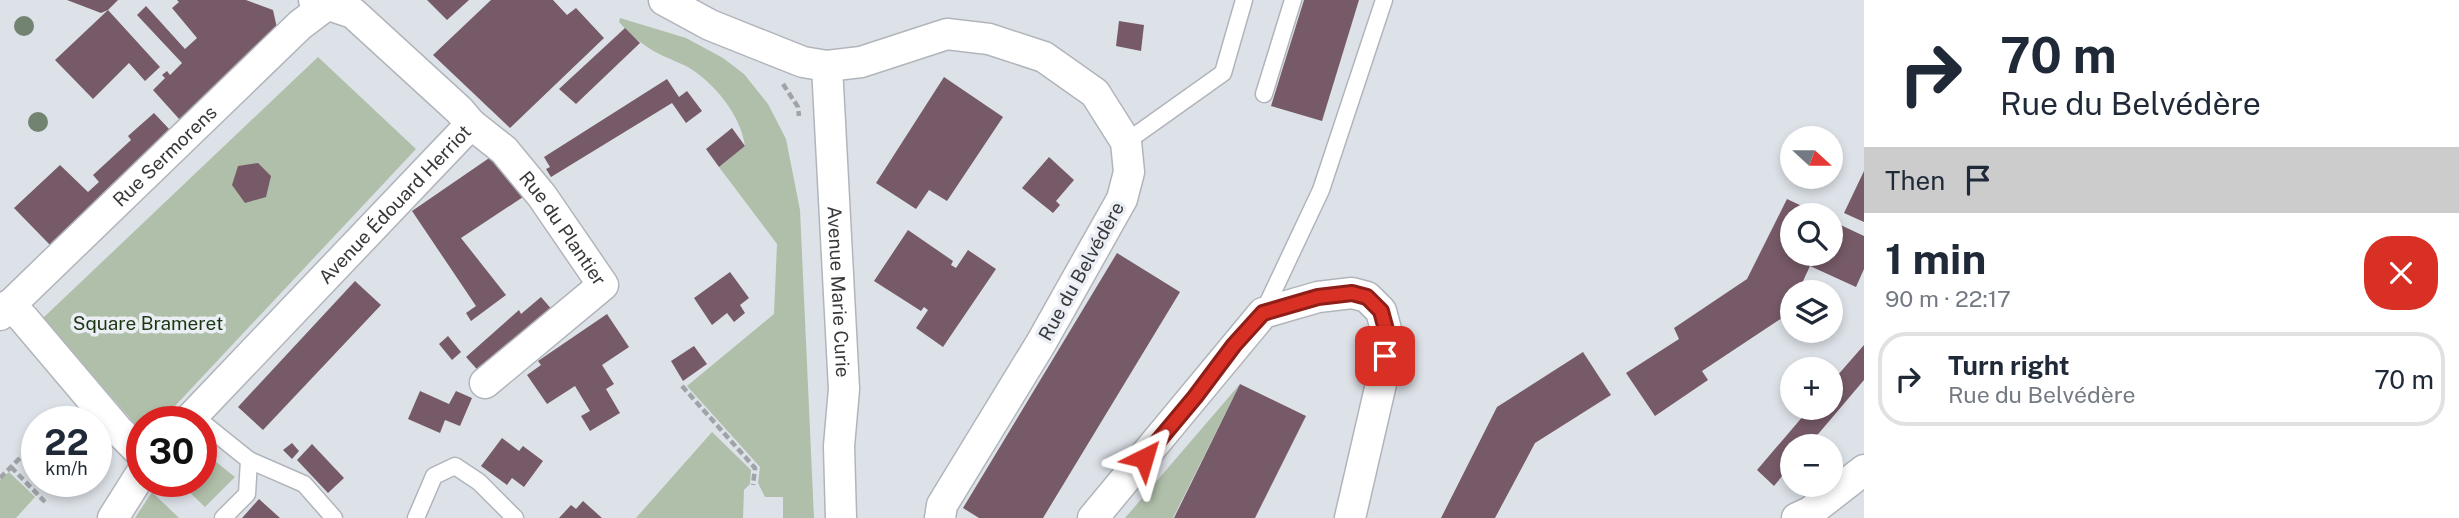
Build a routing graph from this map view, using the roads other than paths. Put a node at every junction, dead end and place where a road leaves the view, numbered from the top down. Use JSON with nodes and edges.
{"nodes":[{"id":1,"x":664,"y":0,"type":"edge"},
{"id":2,"x":1244,"y":0,"type":"edge"},
{"id":3,"x":1293,"y":0,"type":"edge"},
{"id":4,"x":1384,"y":0,"type":"edge"},
{"id":5,"x":324,"y":2,"type":"edge"},
{"id":6,"x":827,"y":66,"type":"junction"},
{"id":7,"x":1264,"y":94,"type":"dead end"},
{"id":8,"x":471,"y":124,"type":"junction"},
{"id":9,"x":1126,"y":142,"type":"junction"},
{"id":10,"x":4,"y":310,"type":"edge"},
{"id":11,"x":1263,"y":313,"type":"junction"},
{"id":12,"x":485,"y":383,"type":"dead end"},
{"id":13,"x":203,"y":406,"type":"edge"},
{"id":14,"x":217,"y":430,"type":"edge"},
{"id":15,"x":126,"y":438,"type":"edge"},
{"id":16,"x":249,"y":460,"type":"junction"},
{"id":17,"x":1864,"y":470,"type":"edge"},
{"id":18,"x":126,"y":497,"type":"edge"},
{"id":19,"x":113,"y":518,"type":"edge"},
{"id":20,"x":223,"y":518,"type":"edge"},
{"id":21,"x":334,"y":518,"type":"edge"},
{"id":22,"x":416,"y":518,"type":"edge"},
{"id":23,"x":515,"y":518,"type":"edge"},
{"id":24,"x":841,"y":518,"type":"edge"},
{"id":25,"x":940,"y":518,"type":"edge"},
{"id":26,"x":1093,"y":518,"type":"edge"},
{"id":27,"x":1350,"y":518,"type":"edge"},
{"id":28,"x":1797,"y":518,"type":"edge"}],
"edges":[{"from":1,"to":6,"type":"street","name":"Rue du Belvédère"},
{"from":2,"to":9,"type":"lane"},
{"from":3,"to":7,"type":"lane"},
{"from":4,"to":11,"type":"lane"},
{"from":5,"to":8,"type":"street","name":"Avenue Édouard Herriot"},
{"from":5,"to":10,"type":"street","name":"Rue Sermorens"},
{"from":6,"to":9,"type":"street","name":"Rue du Belvédère"},
{"from":6,"to":24,"type":"street","name":"Avenue Marie Curie"},
{"from":8,"to":12,"type":"street","name":"Rue du Plantier"},
{"from":8,"to":13,"type":"street","name":"Avenue Édouard Herriot"},
{"from":9,"to":25,"type":"street","name":"Rue du Belvédère"},
{"from":10,"to":15,"type":"street"},
{"from":11,"to":26,"type":"street"},
{"from":11,"to":27,"type":"street"},
{"from":14,"to":16,"type":"lane"},
{"from":16,"to":20,"type":"lane"},
{"from":16,"to":21,"type":"lane"},
{"from":17,"to":28,"type":"street"},
{"from":18,"to":19,"type":"street"},
{"from":22,"to":23,"type":"lane"}]}
